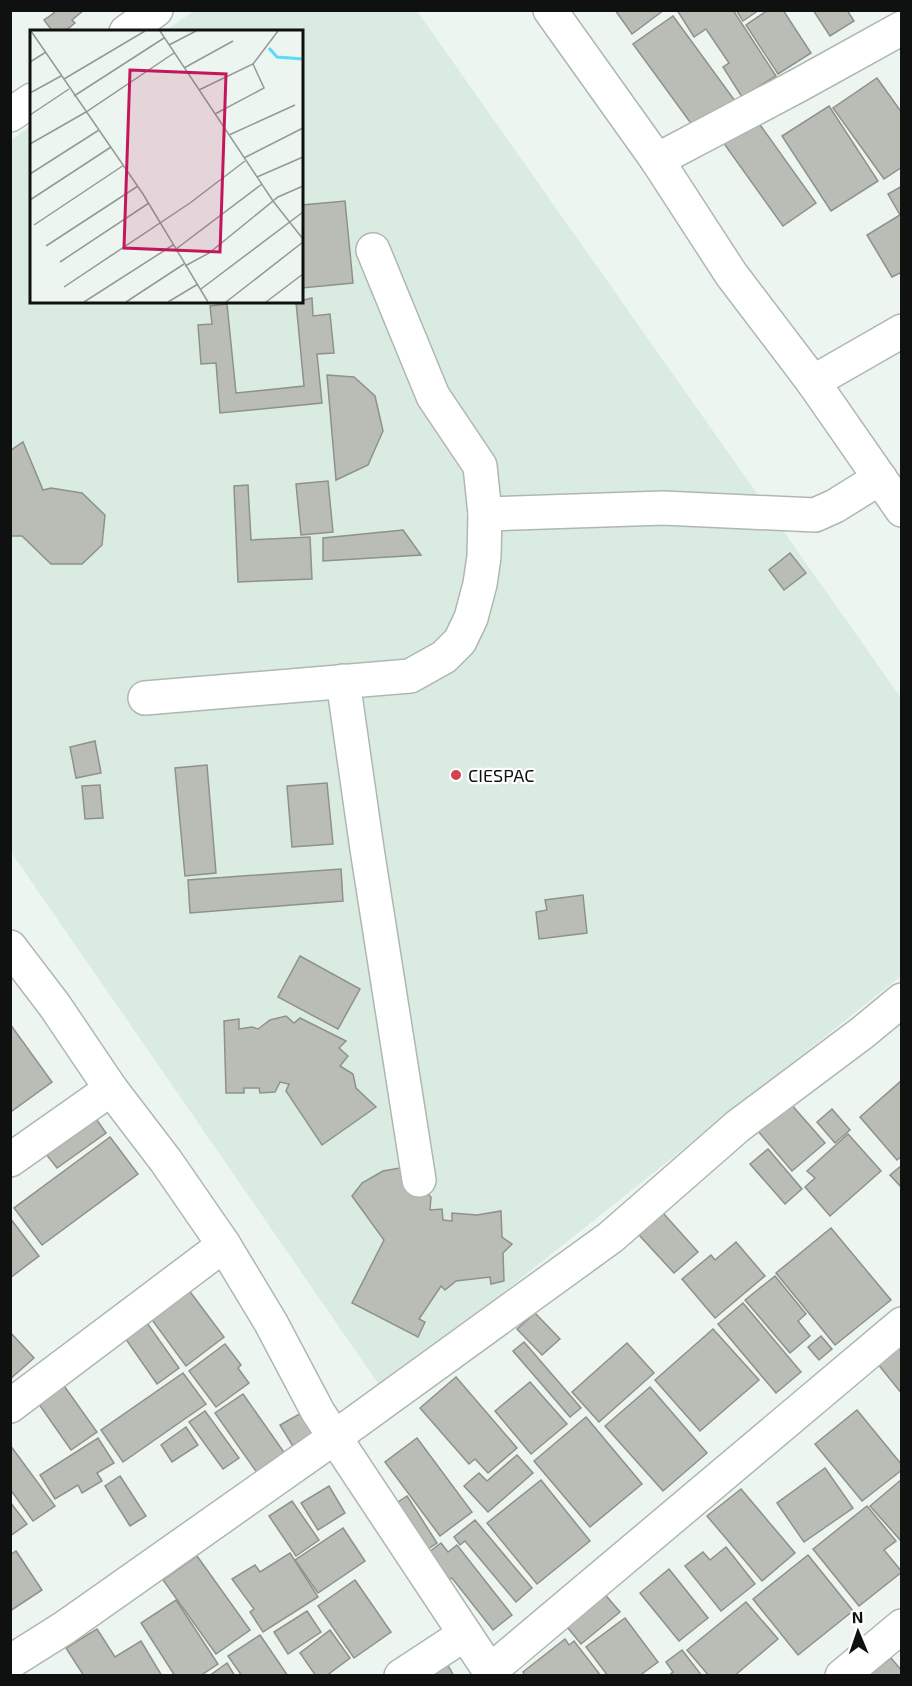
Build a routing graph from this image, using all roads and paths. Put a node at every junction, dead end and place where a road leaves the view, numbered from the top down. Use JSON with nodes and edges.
{"nodes":[{"id":1,"x":156,"y":10,"type":"edge"},
{"id":2,"x":550,"y":10,"type":"edge"},
{"id":3,"x":902,"y":28,"type":"edge"},
{"id":4,"x":129,"y":30,"type":"edge"},
{"id":5,"x":30,"y":101,"type":"edge"},
{"id":6,"x":10,"y":115,"type":"edge"},
{"id":7,"x":657,"y":160,"type":"junction"},
{"id":8,"x":373,"y":250,"type":"dead end"},
{"id":9,"x":902,"y":331,"type":"edge"},
{"id":10,"x":813,"y":382,"type":"junction"},
{"id":11,"x":880,"y":478,"type":"junction"},
{"id":12,"x":902,"y":510,"type":"edge"},
{"id":13,"x":485,"y":514,"type":"junction"},
{"id":14,"x":343,"y":681,"type":"junction"},
{"id":15,"x":145,"y":698,"type":"dead end"},
{"id":16,"x":10,"y":947,"type":"edge"},
{"id":17,"x":902,"y":1000,"type":"edge"},
{"id":18,"x":111,"y":1089,"type":"junction"},
{"id":19,"x":10,"y":1160,"type":"edge"},
{"id":20,"x":419,"y":1180,"type":"dead end"},
{"id":21,"x":224,"y":1245,"type":"junction"},
{"id":22,"x":902,"y":1324,"type":"edge"},
{"id":23,"x":10,"y":1406,"type":"edge"},
{"id":24,"x":335,"y":1437,"type":"junction"},
{"id":25,"x":902,"y":1626,"type":"edge"},
{"id":26,"x":465,"y":1634,"type":"junction"},
{"id":27,"x":10,"y":1662,"type":"edge"},
{"id":28,"x":491,"y":1673,"type":"edge"},
{"id":29,"x":401,"y":1676,"type":"edge"},
{"id":30,"x":842,"y":1676,"type":"edge"}],
"edges":[{"from":1,"to":4,"type":"main road"},
{"from":2,"to":7,"type":"main road"},
{"from":3,"to":7,"type":"main road"},
{"from":5,"to":6,"type":"main road"},
{"from":7,"to":10,"type":"main road"},
{"from":8,"to":13,"type":"main road"},
{"from":9,"to":10,"type":"main road"},
{"from":10,"to":11,"type":"main road"},
{"from":11,"to":12,"type":"main road"},
{"from":11,"to":13,"type":"main road"},
{"from":13,"to":14,"type":"main road"},
{"from":14,"to":15,"type":"main road"},
{"from":14,"to":20,"type":"main road"},
{"from":16,"to":18,"type":"main road"},
{"from":17,"to":24,"type":"main road"},
{"from":18,"to":19,"type":"main road"},
{"from":18,"to":21,"type":"main road"},
{"from":21,"to":23,"type":"main road"},
{"from":21,"to":24,"type":"main road"},
{"from":22,"to":28,"type":"main road"},
{"from":24,"to":26,"type":"main road"},
{"from":24,"to":27,"type":"main road"},
{"from":25,"to":30,"type":"main road"},
{"from":26,"to":28,"type":"main road"},
{"from":26,"to":29,"type":"main road"}]}
